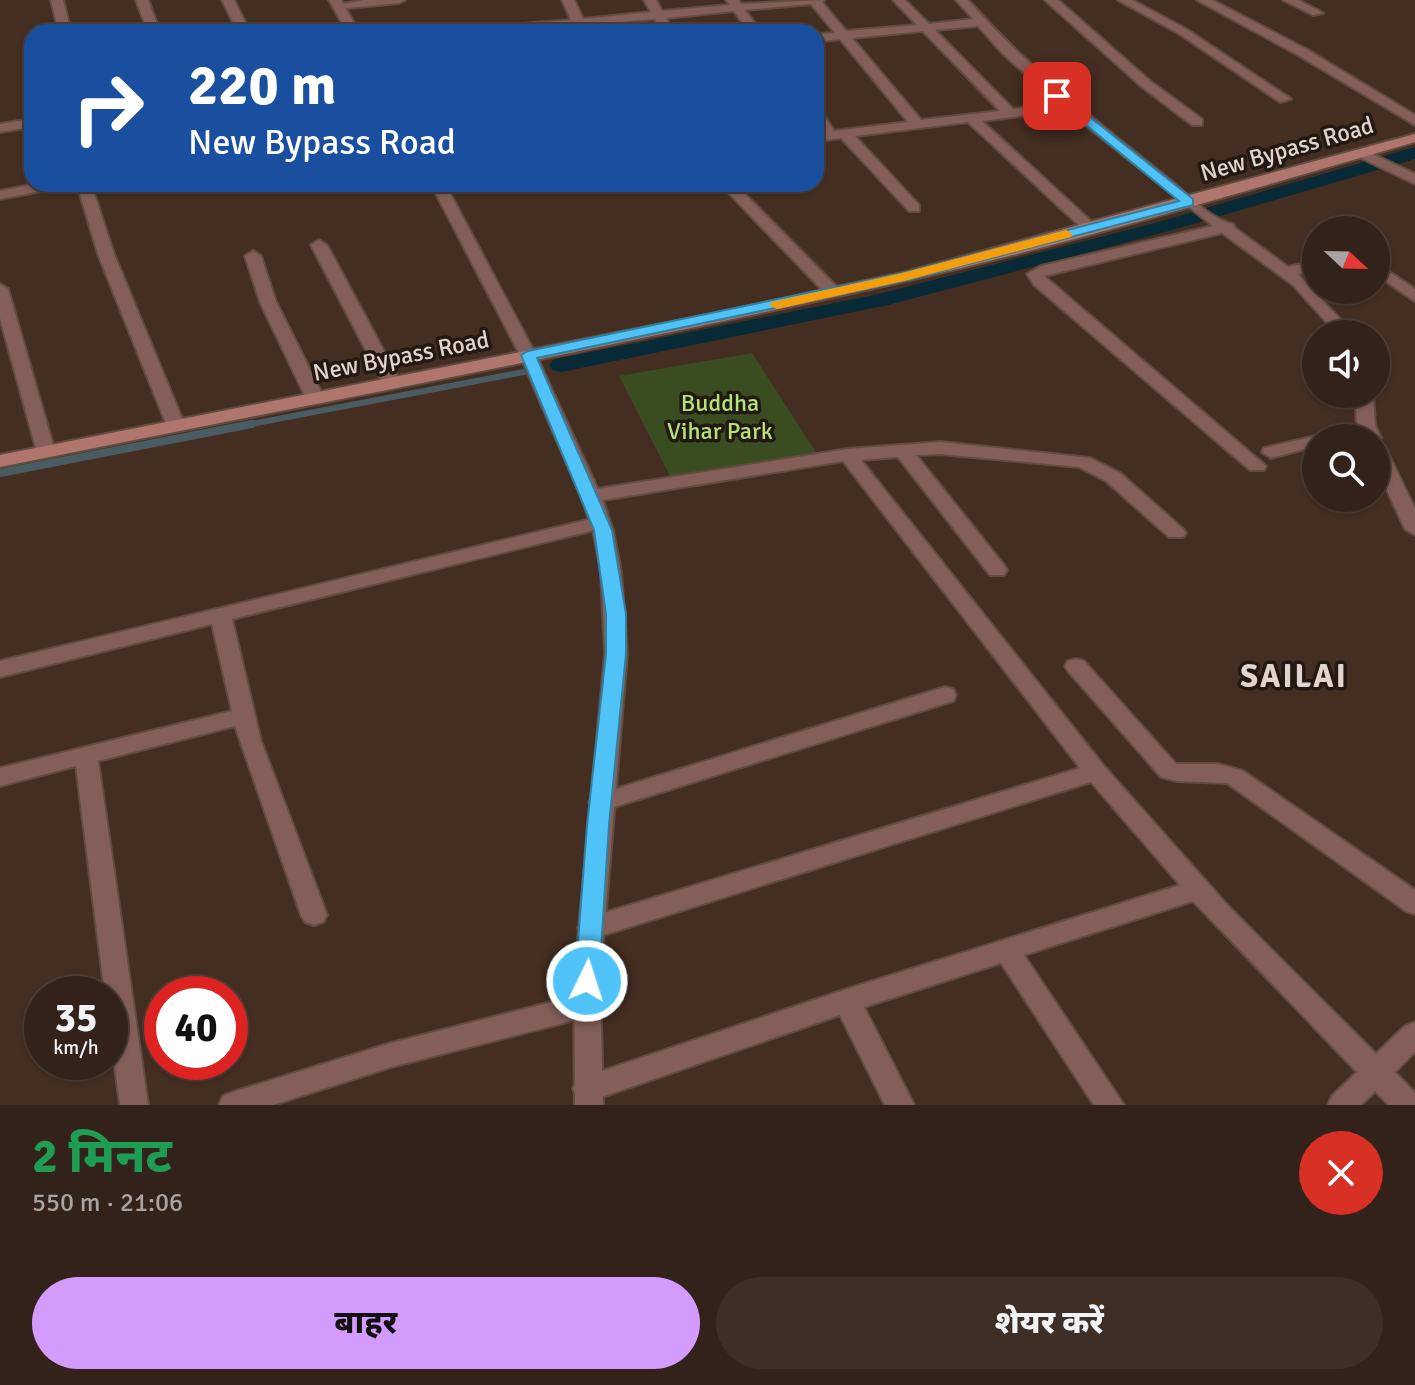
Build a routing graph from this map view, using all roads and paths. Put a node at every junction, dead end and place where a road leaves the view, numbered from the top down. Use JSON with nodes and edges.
{"nodes":[{"id":1,"x":57,"y":0,"type":"edge"},
{"id":2,"x":142,"y":0,"type":"edge"},
{"id":3,"x":228,"y":0,"type":"edge"},
{"id":4,"x":399,"y":0,"type":"edge"},
{"id":5,"x":568,"y":0,"type":"edge"},
{"id":6,"x":650,"y":0,"type":"edge"},
{"id":7,"x":816,"y":0,"type":"edge"},
{"id":8,"x":899,"y":0,"type":"edge"},
{"id":9,"x":962,"y":0,"type":"edge"},
{"id":10,"x":1051,"y":0,"type":"edge"},
{"id":11,"x":1124,"y":0,"type":"edge"},
{"id":12,"x":1203,"y":0,"type":"edge"},
{"id":13,"x":1289,"y":0,"type":"edge"},
{"id":14,"x":336,"y":3,"type":"edge"},
{"id":15,"x":735,"y":4,"type":"edge"},
{"id":16,"x":1317,"y":13,"type":"dead end"},
{"id":17,"x":658,"y":15,"type":"junction"},
{"id":18,"x":981,"y":22,"type":"junction"},
{"id":19,"x":63,"y":24,"type":"edge"},
{"id":20,"x":151,"y":24,"type":"edge"},
{"id":21,"x":240,"y":24,"type":"edge"},
{"id":22,"x":348,"y":24,"type":"edge"},
{"id":23,"x":579,"y":24,"type":"edge"},
{"id":24,"x":605,"y":24,"type":"edge"},
{"id":25,"x":663,"y":24,"type":"edge"},
{"id":26,"x":749,"y":24,"type":"edge"},
{"id":27,"x":925,"y":28,"type":"junction"},
{"id":28,"x":844,"y":36,"type":"junction"},
{"id":29,"x":824,"y":37,"type":"edge"},
{"id":30,"x":1285,"y":99,"type":"dead end"},
{"id":31,"x":1069,"y":106,"type":"junction"},
{"id":32,"x":1010,"y":113,"type":"junction"},
{"id":33,"x":971,"y":118,"type":"junction"},
{"id":34,"x":1415,"y":121,"type":"edge"},
{"id":35,"x":1197,"y":122,"type":"dead end"},
{"id":36,"x":24,"y":124,"type":"edge"},
{"id":37,"x":918,"y":125,"type":"junction"},
{"id":38,"x":0,"y":128,"type":"edge"},
{"id":39,"x":831,"y":136,"type":"edge"},
{"id":40,"x":1415,"y":138,"type":"edge"},
{"id":41,"x":1373,"y":158,"type":"junction"},
{"id":42,"x":1415,"y":180,"type":"edge"},
{"id":43,"x":24,"y":190,"type":"edge"},
{"id":44,"x":87,"y":192,"type":"edge"},
{"id":45,"x":442,"y":192,"type":"edge"},
{"id":46,"x":735,"y":192,"type":"edge"},
{"id":47,"x":0,"y":195,"type":"edge"},
{"id":48,"x":914,"y":208,"type":"dead end"},
{"id":49,"x":1201,"y":210,"type":"junction"},
{"id":50,"x":1228,"y":227,"type":"junction"},
{"id":51,"x":1090,"y":228,"type":"junction"},
{"id":52,"x":319,"y":245,"type":"dead end"},
{"id":53,"x":253,"y":256,"type":"dead end"},
{"id":54,"x":1302,"y":269,"type":"edge"},
{"id":55,"x":1415,"y":271,"type":"edge"},
{"id":56,"x":1287,"y":272,"type":"junction"},
{"id":57,"x":1390,"y":273,"type":"edge"},
{"id":58,"x":1390,"y":278,"type":"edge"},
{"id":59,"x":0,"y":289,"type":"edge"},
{"id":60,"x":833,"y":292,"type":"junction"},
{"id":61,"x":1415,"y":296,"type":"edge"},
{"id":62,"x":1333,"y":320,"type":"edge"},
{"id":63,"x":528,"y":355,"type":"junction"},
{"id":64,"x":21,"y":362,"type":"junction"},
{"id":65,"x":0,"y":367,"type":"edge"},
{"id":66,"x":392,"y":383,"type":"junction"},
{"id":67,"x":315,"y":398,"type":"junction"},
{"id":68,"x":176,"y":426,"type":"junction"},
{"id":69,"x":1302,"y":444,"type":"edge"},
{"id":70,"x":901,"y":449,"type":"junction"},
{"id":71,"x":46,"y":452,"type":"junction"},
{"id":72,"x":1271,"y":452,"type":"dead end"},
{"id":73,"x":848,"y":455,"type":"junction"},
{"id":74,"x":0,"y":461,"type":"edge"},
{"id":75,"x":1257,"y":466,"type":"dead end"},
{"id":76,"x":1390,"y":480,"type":"edge"},
{"id":77,"x":591,"y":496,"type":"junction"},
{"id":78,"x":600,"y":523,"type":"junction"},
{"id":79,"x":1415,"y":529,"type":"edge"},
{"id":80,"x":1176,"y":533,"type":"dead end"},
{"id":81,"x":997,"y":570,"type":"dead end"},
{"id":82,"x":221,"y":616,"type":"junction"},
{"id":83,"x":1076,"y":666,"type":"dead end"},
{"id":84,"x":0,"y":669,"type":"edge"},
{"id":85,"x":945,"y":695,"type":"dead end"},
{"id":86,"x":243,"y":716,"type":"junction"},
{"id":87,"x":86,"y":755,"type":"junction"},
{"id":88,"x":1096,"y":772,"type":"junction"},
{"id":89,"x":0,"y":777,"type":"edge"},
{"id":90,"x":601,"y":802,"type":"junction"},
{"id":91,"x":1199,"y":889,"type":"junction"},
{"id":92,"x":1415,"y":904,"type":"edge"},
{"id":93,"x":314,"y":915,"type":"dead end"},
{"id":94,"x":591,"y":928,"type":"junction"},
{"id":95,"x":1007,"y":951,"type":"junction"},
{"id":96,"x":847,"y":1001,"type":"junction"},
{"id":97,"x":587,"y":1005,"type":"junction"},
{"id":98,"x":1415,"y":1034,"type":"edge"},
{"id":99,"x":1376,"y":1070,"type":"junction"},
{"id":100,"x":588,"y":1097,"type":"edge"},
{"id":101,"x":134,"y":1105,"type":"edge"},
{"id":102,"x":233,"y":1105,"type":"edge"},
{"id":103,"x":900,"y":1105,"type":"edge"},
{"id":104,"x":1110,"y":1105,"type":"edge"},
{"id":105,"x":1342,"y":1105,"type":"edge"},
{"id":106,"x":1408,"y":1105,"type":"edge"}],
"edges":[{"from":1,"to":19,"type":"street"},
{"from":2,"to":20,"type":"street"},
{"from":3,"to":21,"type":"street"},
{"from":4,"to":14,"type":"street"},
{"from":5,"to":23,"type":"street"},
{"from":6,"to":17,"type":"street"},
{"from":7,"to":15,"type":"street"},
{"from":7,"to":28,"type":"street"},
{"from":8,"to":27,"type":"street"},
{"from":9,"to":18,"type":"street"},
{"from":10,"to":35,"type":"street"},
{"from":11,"to":30,"type":"street"},
{"from":12,"to":34,"type":"street"},
{"from":13,"to":16,"type":"street"},
{"from":14,"to":22,"type":"street"},
{"from":15,"to":17,"type":"street"},
{"from":15,"to":26,"type":"street"},
{"from":17,"to":24,"type":"street"},
{"from":17,"to":25,"type":"street"},
{"from":18,"to":27,"type":"street"},
{"from":18,"to":31,"type":"street"},
{"from":27,"to":28,"type":"street"},
{"from":27,"to":32,"type":"street"},
{"from":28,"to":29,"type":"street"},
{"from":28,"to":37,"type":"street"},
{"from":31,"to":32,"type":"street"},
{"from":31,"to":49,"type":"street"},
{"from":32,"to":33,"type":"street"},
{"from":33,"to":37,"type":"street"},
{"from":33,"to":51,"type":"street"},
{"from":36,"to":38,"type":"street"},
{"from":37,"to":39,"type":"street"},
{"from":39,"to":48,"type":"street"},
{"from":40,"to":41,"type":"main road","name":"New Bypass Road"},
{"from":41,"to":42,"type":"street"},
{"from":41,"to":49,"type":"main road","name":"New Bypass Road"},
{"from":43,"to":47,"type":"street"},
{"from":44,"to":68,"type":"street"},
{"from":45,"to":63,"type":"street"},
{"from":46,"to":60,"type":"street"},
{"from":49,"to":50,"type":"street"},
{"from":49,"to":51,"type":"main road","name":"New Bypass Road"},
{"from":50,"to":56,"type":"street"},
{"from":50,"to":75,"type":"street"},
{"from":51,"to":60,"type":"main road","name":"New Bypass Road"},
{"from":52,"to":66,"type":"street"},
{"from":53,"to":67,"type":"street"},
{"from":54,"to":56,"type":"street"},
{"from":55,"to":57,"type":"street"},
{"from":56,"to":62,"type":"street"},
{"from":58,"to":61,"type":"street"},
{"from":59,"to":64,"type":"street"},
{"from":60,"to":63,"type":"main road","name":"New Bypass Road"},
{"from":63,"to":66,"type":"main road","name":"New Bypass Road"},
{"from":63,"to":77,"type":"street"},
{"from":64,"to":65,"type":"street"},
{"from":64,"to":71,"type":"street"},
{"from":66,"to":67,"type":"main road","name":"New Bypass Road"},
{"from":67,"to":68,"type":"main road","name":"New Bypass Road"},
{"from":68,"to":71,"type":"main road","name":"New Bypass Road"},
{"from":69,"to":72,"type":"street"},
{"from":70,"to":73,"type":"street"},
{"from":70,"to":80,"type":"street"},
{"from":70,"to":81,"type":"street"},
{"from":71,"to":74,"type":"main road","name":"New Bypass Road"},
{"from":73,"to":77,"type":"street"},
{"from":73,"to":88,"type":"street"},
{"from":76,"to":79,"type":"street"},
{"from":77,"to":78,"type":"street"},
{"from":78,"to":82,"type":"street"},
{"from":78,"to":90,"type":"street"},
{"from":82,"to":84,"type":"street"},
{"from":82,"to":86,"type":"street"},
{"from":83,"to":92,"type":"street"},
{"from":85,"to":90,"type":"street"},
{"from":86,"to":87,"type":"street"},
{"from":86,"to":93,"type":"street"},
{"from":87,"to":89,"type":"street"},
{"from":87,"to":101,"type":"street"},
{"from":88,"to":91,"type":"street"},
{"from":88,"to":94,"type":"street"},
{"from":90,"to":94,"type":"street"},
{"from":91,"to":95,"type":"street"},
{"from":91,"to":99,"type":"street"},
{"from":94,"to":97,"type":"street"},
{"from":95,"to":96,"type":"street"},
{"from":95,"to":104,"type":"street"},
{"from":96,"to":100,"type":"street"},
{"from":96,"to":103,"type":"street"},
{"from":97,"to":100,"type":"street"},
{"from":97,"to":102,"type":"street"},
{"from":98,"to":99,"type":"street"},
{"from":99,"to":105,"type":"street"},
{"from":99,"to":106,"type":"street"}]}
